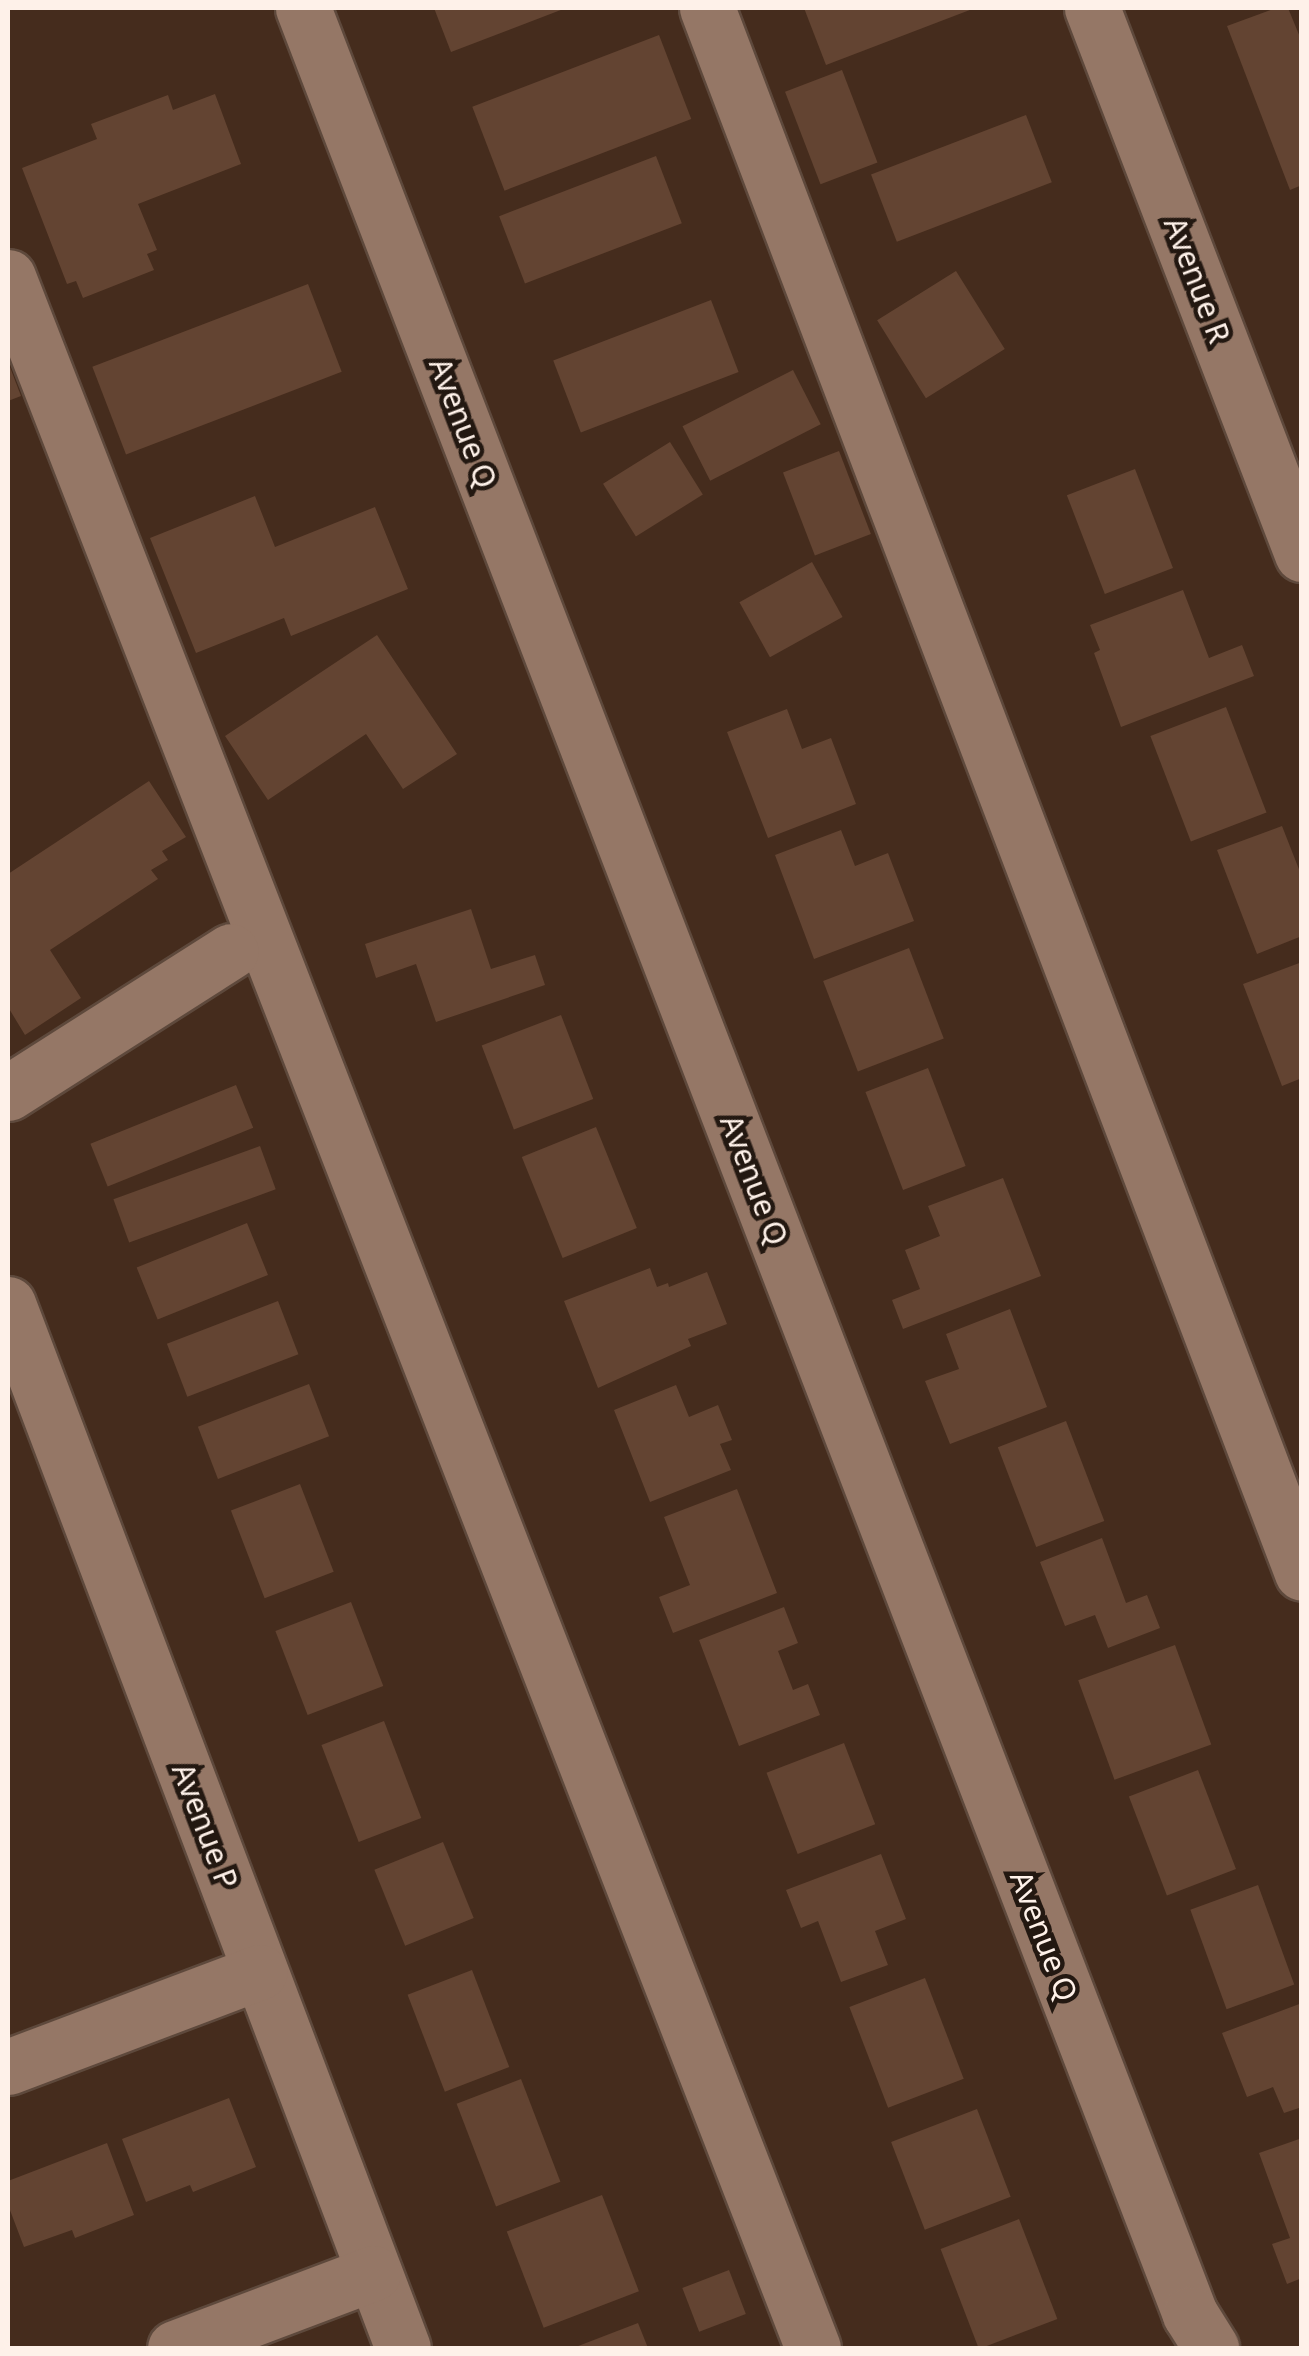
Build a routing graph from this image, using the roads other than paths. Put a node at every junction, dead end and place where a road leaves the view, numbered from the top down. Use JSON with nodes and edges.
{"nodes":[{"id":1,"x":303,"y":8,"type":"edge"},
{"id":2,"x":706,"y":8,"type":"edge"},
{"id":3,"x":1092,"y":8,"type":"edge"},
{"id":4,"x":8,"y":277,"type":"edge"},
{"id":5,"x":1302,"y":554,"type":"edge"},
{"id":6,"x":231,"y":951,"type":"dead end"},
{"id":7,"x":12,"y":1080,"type":"edge"},
{"id":8,"x":8,"y":1304,"type":"edge"},
{"id":9,"x":1302,"y":1573,"type":"edge"},
{"id":10,"x":260,"y":1972,"type":"junction"},
{"id":11,"x":8,"y":2067,"type":"edge"},
{"id":12,"x":373,"y":2273,"type":"junction"},
{"id":13,"x":175,"y":2348,"type":"edge"},
{"id":14,"x":403,"y":2348,"type":"edge"},
{"id":15,"x":813,"y":2348,"type":"edge"},
{"id":16,"x":1211,"y":2348,"type":"edge"}],
"edges":[{"from":1,"to":16,"type":"street","name":"Avenue Q"},
{"from":2,"to":9,"type":"street"},
{"from":3,"to":5,"type":"street","name":"Avenue R"},
{"from":4,"to":15,"type":"street"},
{"from":6,"to":7,"type":"street"},
{"from":8,"to":10,"type":"street","name":"Avenue P"},
{"from":10,"to":11,"type":"street"},
{"from":10,"to":12,"type":"street","name":"Avenue P"},
{"from":12,"to":13,"type":"street"},
{"from":12,"to":14,"type":"street","name":"Avenue P"}]}
